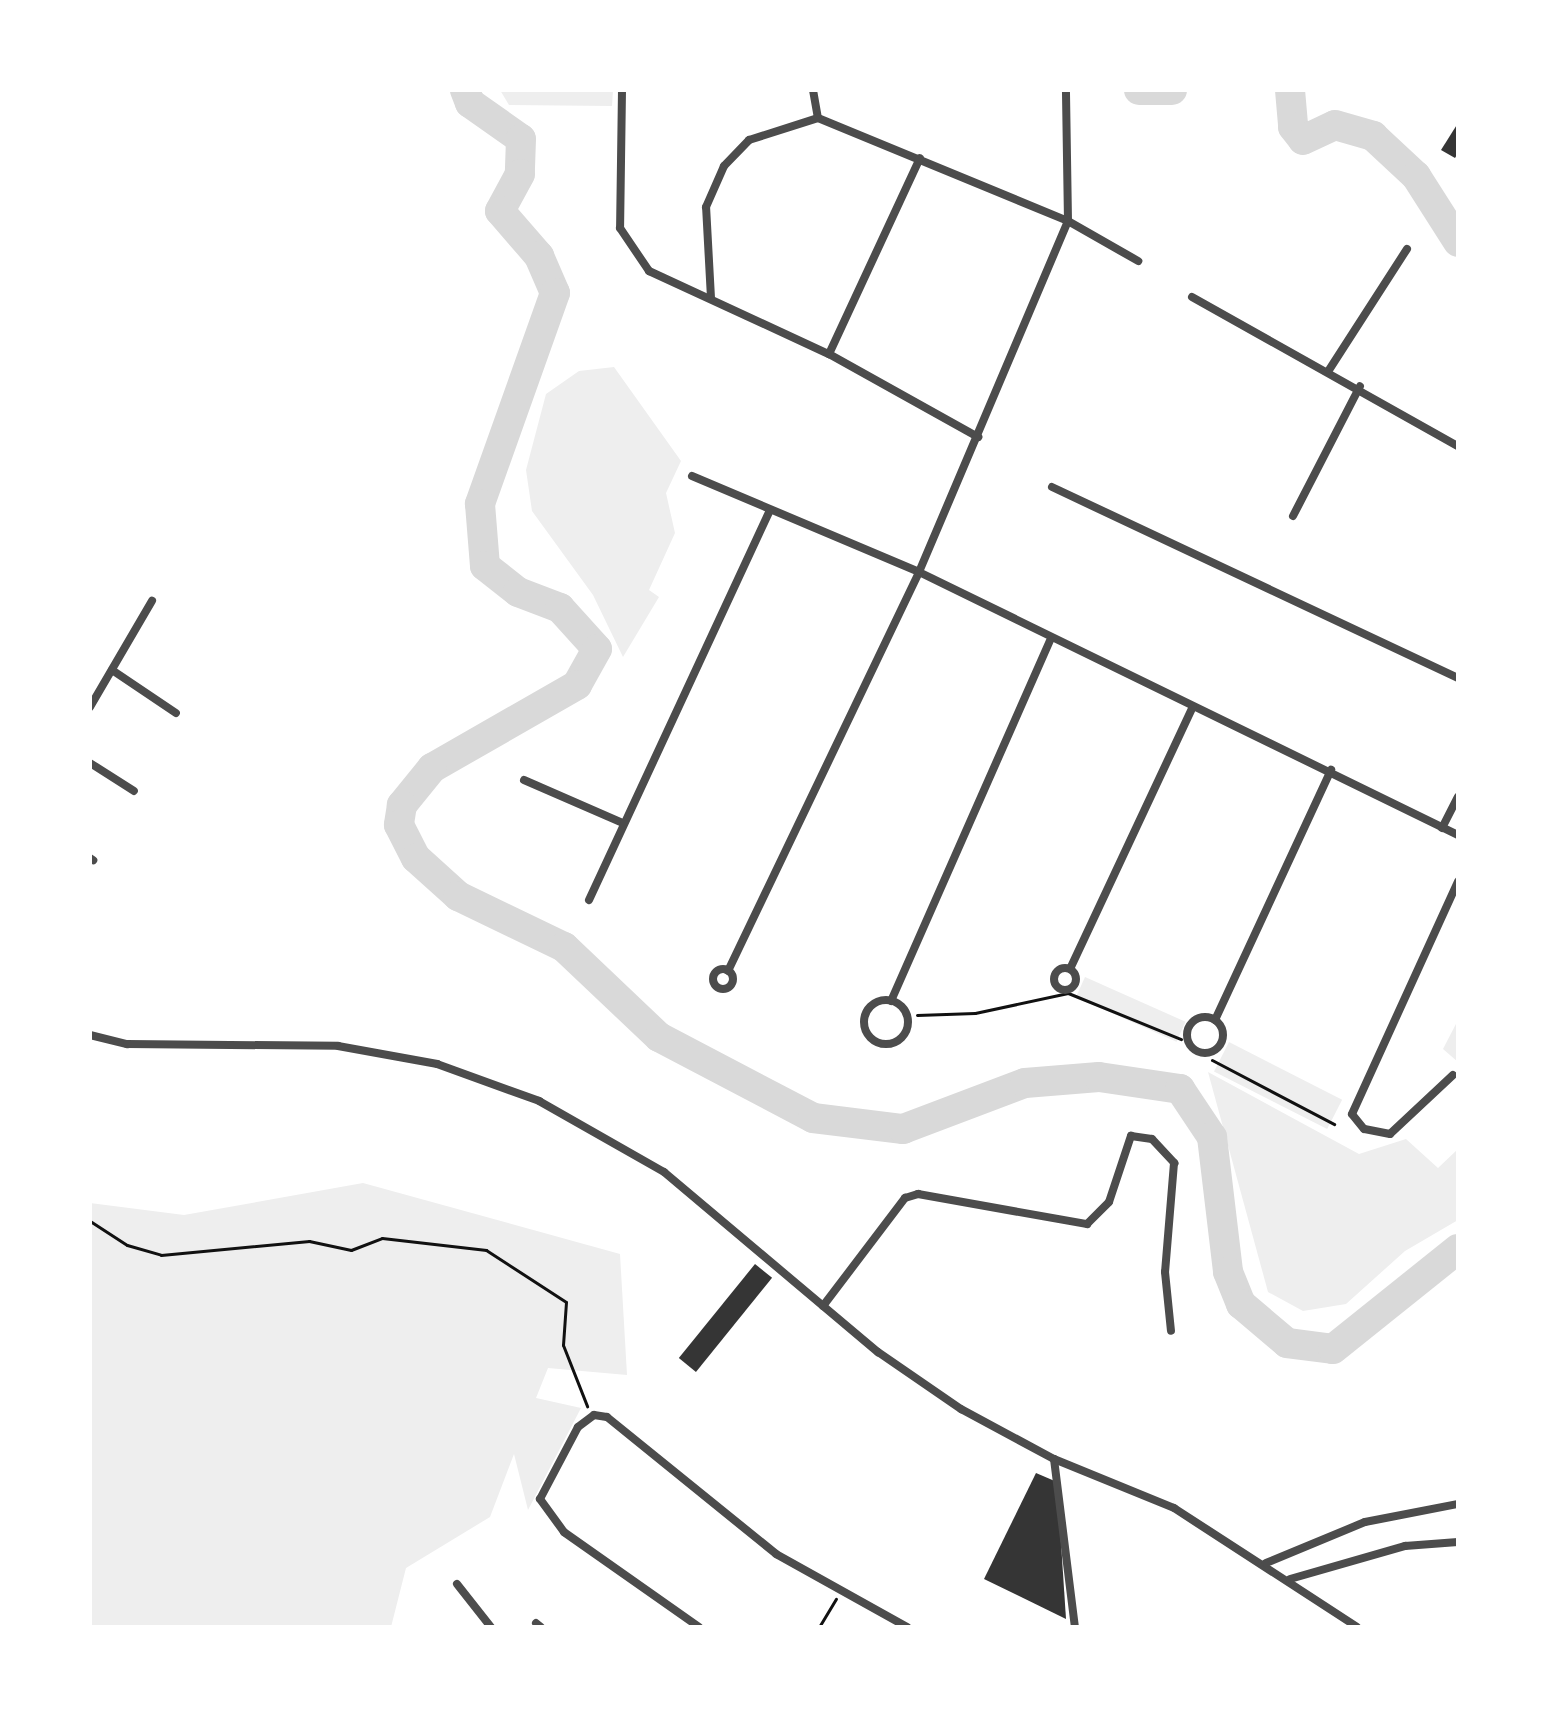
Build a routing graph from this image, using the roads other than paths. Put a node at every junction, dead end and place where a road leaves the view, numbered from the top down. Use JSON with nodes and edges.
{"nodes":[{"id":1,"x":622,"y":90,"type":"edge"},
{"id":2,"x":813,"y":90,"type":"edge"},
{"id":3,"x":1066,"y":90,"type":"edge"},
{"id":4,"x":818,"y":118,"type":"junction"},
{"id":5,"x":920,"y":158,"type":"junction"},
{"id":6,"x":1068,"y":221,"type":"junction"},
{"id":7,"x":1407,"y":249,"type":"dead end"},
{"id":8,"x":1138,"y":261,"type":"dead end"},
{"id":9,"x":1192,"y":297,"type":"dead end"},
{"id":10,"x":711,"y":298,"type":"junction"},
{"id":11,"x":829,"y":354,"type":"junction"},
{"id":12,"x":1329,"y":370,"type":"junction"},
{"id":13,"x":1360,"y":386,"type":"junction"},
{"id":14,"x":978,"y":437,"type":"junction"},
{"id":15,"x":1458,"y":446,"type":"edge"},
{"id":16,"x":692,"y":476,"type":"dead end"},
{"id":17,"x":1052,"y":487,"type":"dead end"},
{"id":18,"x":770,"y":510,"type":"junction"},
{"id":19,"x":1293,"y":516,"type":"dead end"},
{"id":20,"x":919,"y":572,"type":"junction"},
{"id":21,"x":152,"y":601,"type":"dead end"},
{"id":22,"x":1050,"y":640,"type":"junction"},
{"id":23,"x":112,"y":670,"type":"junction"},
{"id":24,"x":1458,"y":678,"type":"edge"},
{"id":25,"x":90,"y":707,"type":"edge"},
{"id":26,"x":1193,"y":707,"type":"junction"},
{"id":27,"x":176,"y":713,"type":"dead end"},
{"id":28,"x":90,"y":763,"type":"edge"},
{"id":29,"x":1331,"y":770,"type":"junction"},
{"id":30,"x":524,"y":780,"type":"dead end"},
{"id":31,"x":134,"y":791,"type":"dead end"},
{"id":32,"x":1458,"y":797,"type":"edge"},
{"id":33,"x":623,"y":823,"type":"junction"},
{"id":34,"x":1442,"y":828,"type":"junction"},
{"id":35,"x":1458,"y":835,"type":"edge"},
{"id":36,"x":1458,"y":881,"type":"edge"},
{"id":37,"x":589,"y":900,"type":"dead end"},
{"id":38,"x":1070,"y":969,"type":"dead end"},
{"id":39,"x":728,"y":971,"type":"dead end"},
{"id":40,"x":891,"y":1001,"type":"junction"},
{"id":41,"x":1215,"y":1020,"type":"junction"},
{"id":42,"x":90,"y":1035,"type":"edge"},
{"id":43,"x":1453,"y":1075,"type":"dead end"},
{"id":44,"x":823,"y":1306,"type":"junction"},
{"id":45,"x":1171,"y":1331,"type":"dead end"},
{"id":46,"x":1054,"y":1459,"type":"junction"},
{"id":47,"x":1458,"y":1504,"type":"edge"},
{"id":48,"x":1458,"y":1542,"type":"edge"},
{"id":49,"x":1266,"y":1563,"type":"junction"},
{"id":50,"x":1290,"y":1579,"type":"junction"},
{"id":51,"x":457,"y":1584,"type":"dead end"},
{"id":52,"x":491,"y":1627,"type":"edge"},
{"id":53,"x":699,"y":1627,"type":"edge"},
{"id":54,"x":907,"y":1627,"type":"edge"},
{"id":55,"x":1075,"y":1627,"type":"edge"},
{"id":56,"x":1357,"y":1627,"type":"edge"}],
"edges":[{"from":1,"to":10,"type":"street"},
{"from":2,"to":4,"type":"street"},
{"from":3,"to":6,"type":"street"},
{"from":4,"to":5,"type":"street"},
{"from":4,"to":10,"type":"street"},
{"from":5,"to":6,"type":"street"},
{"from":5,"to":11,"type":"street"},
{"from":6,"to":8,"type":"street"},
{"from":6,"to":14,"type":"street"},
{"from":7,"to":12,"type":"street"},
{"from":9,"to":12,"type":"street"},
{"from":10,"to":11,"type":"street"},
{"from":11,"to":14,"type":"street"},
{"from":12,"to":13,"type":"street"},
{"from":13,"to":15,"type":"street"},
{"from":13,"to":19,"type":"street"},
{"from":14,"to":20,"type":"street"},
{"from":16,"to":18,"type":"street"},
{"from":17,"to":24,"type":"street"},
{"from":18,"to":20,"type":"street"},
{"from":18,"to":33,"type":"street"},
{"from":20,"to":22,"type":"street"},
{"from":20,"to":39,"type":"street"},
{"from":21,"to":23,"type":"street"},
{"from":22,"to":26,"type":"street"},
{"from":22,"to":40,"type":"street"},
{"from":23,"to":25,"type":"street"},
{"from":23,"to":27,"type":"street"},
{"from":26,"to":29,"type":"street"},
{"from":26,"to":38,"type":"street"},
{"from":28,"to":31,"type":"street"},
{"from":29,"to":34,"type":"street"},
{"from":29,"to":41,"type":"street"},
{"from":30,"to":33,"type":"street"},
{"from":32,"to":34,"type":"street"},
{"from":33,"to":37,"type":"street"},
{"from":34,"to":35,"type":"street"},
{"from":36,"to":43,"type":"street"},
{"from":40,"to":40,"type":"street"},
{"from":41,"to":41,"type":"street"},
{"from":42,"to":44,"type":"street"},
{"from":44,"to":45,"type":"street"},
{"from":44,"to":46,"type":"street"},
{"from":46,"to":49,"type":"street"},
{"from":46,"to":55,"type":"street"},
{"from":47,"to":49,"type":"street"},
{"from":48,"to":50,"type":"street"},
{"from":49,"to":50,"type":"street"},
{"from":50,"to":56,"type":"street"},
{"from":51,"to":52,"type":"street"},
{"from":53,"to":54,"type":"street"}]}
